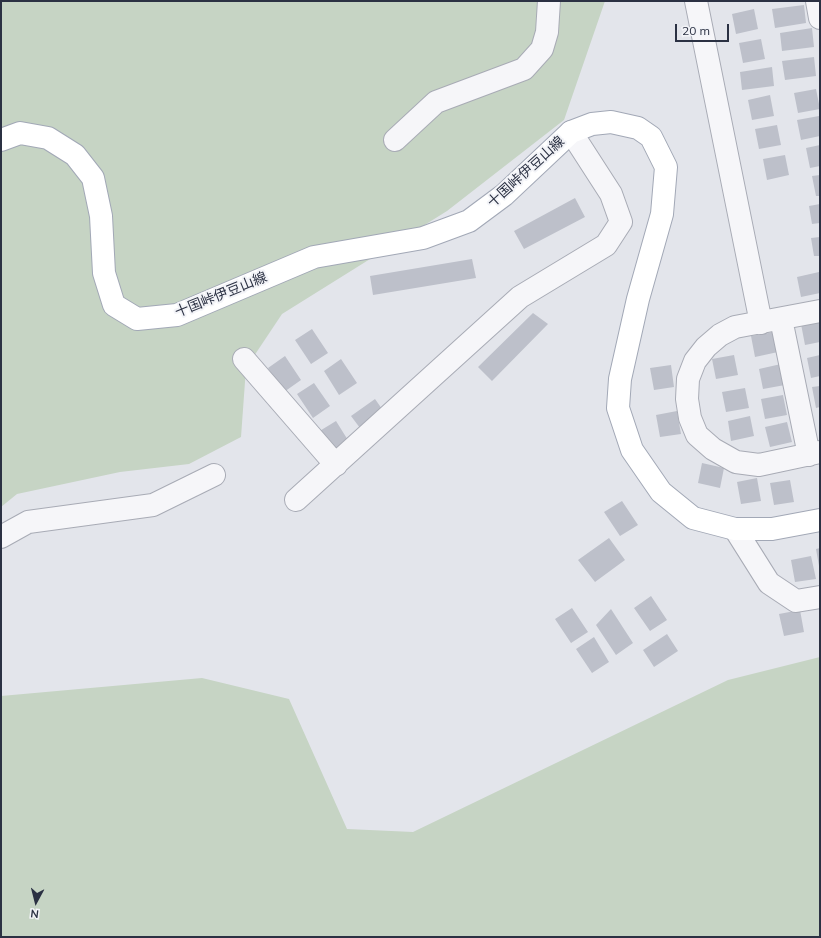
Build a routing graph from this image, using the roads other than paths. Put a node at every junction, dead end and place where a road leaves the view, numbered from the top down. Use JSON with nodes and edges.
{"nodes":[{"id":1,"x":549,"y":1,"type":"edge"},
{"id":2,"x":696,"y":1,"type":"edge"},
{"id":3,"x":817,"y":1,"type":"edge"},
{"id":4,"x":820,"y":18,"type":"edge"},
{"id":5,"x":571,"y":132,"type":"junction"},
{"id":6,"x":1,"y":140,"type":"edge"},
{"id":7,"x":395,"y":140,"type":"dead end"},
{"id":8,"x":820,"y":311,"type":"edge"},
{"id":9,"x":771,"y":321,"type":"junction"},
{"id":10,"x":244,"y":359,"type":"dead end"},
{"id":11,"x":815,"y":453,"type":"edge"},
{"id":12,"x":336,"y":464,"type":"junction"},
{"id":13,"x":214,"y":474,"type":"dead end"},
{"id":14,"x":296,"y":500,"type":"dead end"},
{"id":15,"x":820,"y":520,"type":"edge"},
{"id":16,"x":735,"y":529,"type":"junction"},
{"id":17,"x":1,"y":537,"type":"edge"},
{"id":18,"x":820,"y":597,"type":"edge"}],
"edges":[{"from":1,"to":7,"type":"street"},
{"from":2,"to":9,"type":"street"},
{"from":3,"to":4,"type":"street"},
{"from":5,"to":6,"type":"main road","name":"十国峠伊豆山線"},
{"from":5,"to":12,"type":"street"},
{"from":5,"to":16,"type":"main road","name":"十国峠伊豆山線"},
{"from":8,"to":9,"type":"street"},
{"from":9,"to":11,"type":"street"},
{"from":9,"to":11,"type":"street"},
{"from":10,"to":12,"type":"street"},
{"from":12,"to":14,"type":"street"},
{"from":13,"to":17,"type":"street"},
{"from":15,"to":16,"type":"main road","name":"十国峠伊豆山線"},
{"from":16,"to":18,"type":"street"}]}
